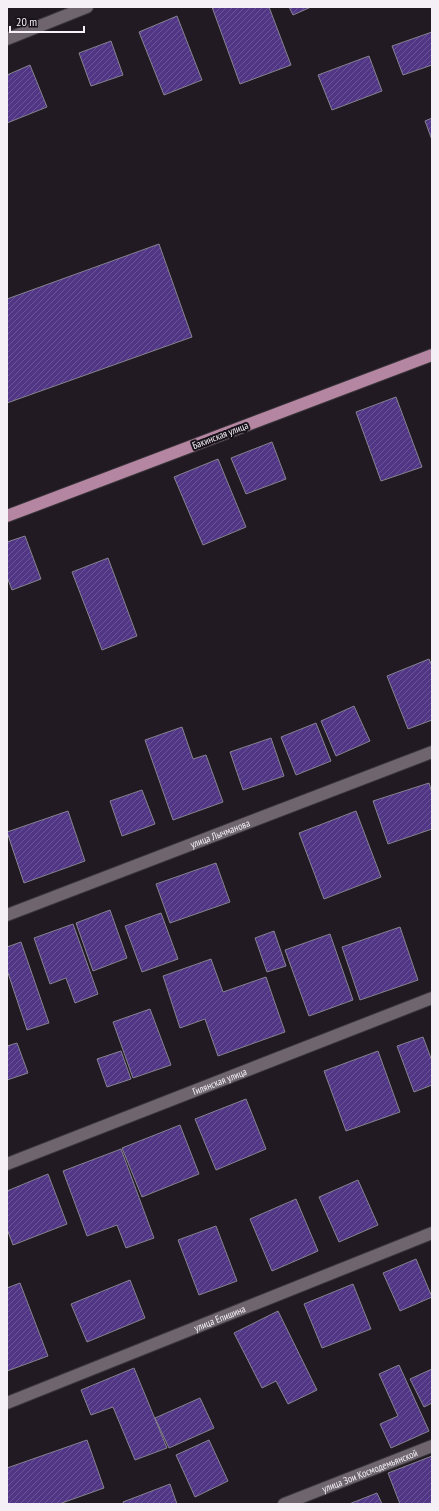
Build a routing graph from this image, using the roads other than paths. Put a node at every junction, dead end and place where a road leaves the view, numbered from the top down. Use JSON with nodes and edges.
{"nodes":[{"id":1,"x":87,"y":7,"type":"edge"},
{"id":2,"x":7,"y":38,"type":"edge"},
{"id":3,"x":432,"y":355,"type":"edge"},
{"id":4,"x":7,"y":516,"type":"edge"},
{"id":5,"x":432,"y":752,"type":"edge"},
{"id":6,"x":7,"y":915,"type":"edge"},
{"id":7,"x":432,"y":998,"type":"edge"},
{"id":8,"x":7,"y":1164,"type":"edge"},
{"id":9,"x":432,"y":1233,"type":"edge"},
{"id":10,"x":7,"y":1403,"type":"edge"},
{"id":11,"x":432,"y":1446,"type":"edge"},
{"id":12,"x":284,"y":1504,"type":"edge"}],
"edges":[{"from":1,"to":2,"type":"street"},
{"from":3,"to":4,"type":"main road","name":"Бакинская улица"},
{"from":5,"to":6,"type":"street","name":"улица Лычманова"},
{"from":7,"to":8,"type":"street","name":"Гилянская улица"},
{"from":9,"to":10,"type":"street","name":"улица Епишина"},
{"from":11,"to":12,"type":"street","name":"улица Зои Космодемьянской"}]}
